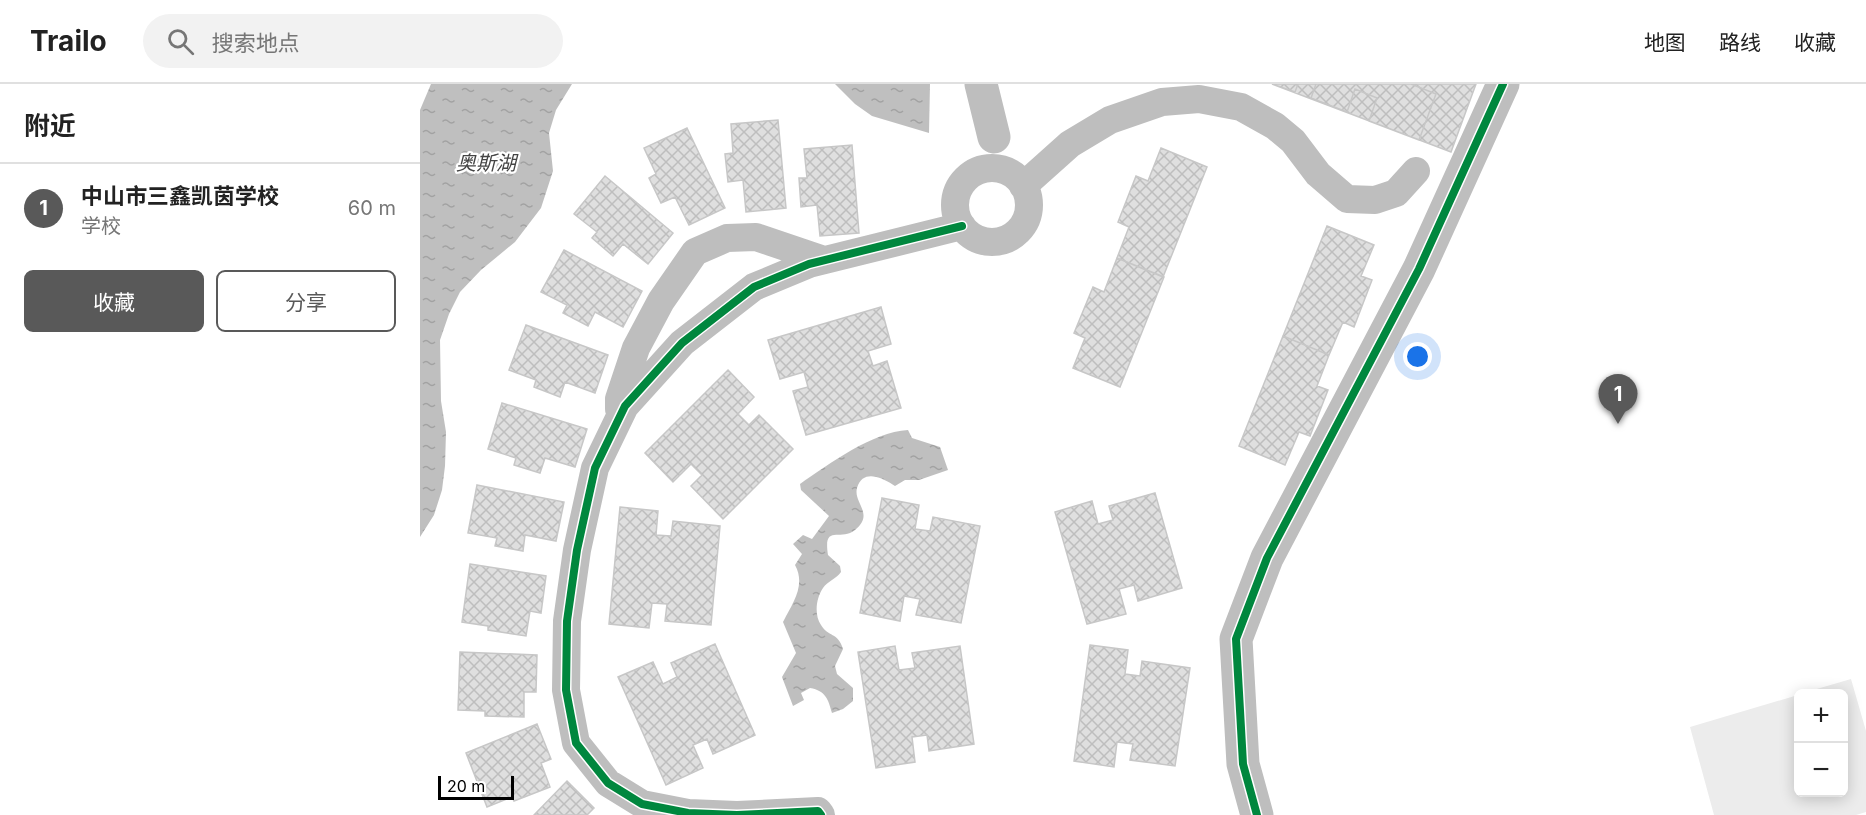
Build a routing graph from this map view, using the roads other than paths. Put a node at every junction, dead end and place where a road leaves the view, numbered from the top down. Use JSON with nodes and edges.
{"nodes":[{"id":1,"x":981,"y":84,"type":"edge"},
{"id":2,"x":1503,"y":84,"type":"edge"},
{"id":3,"x":994,"y":137,"type":"joint"},
{"id":4,"x":999,"y":169,"type":"junction"},
{"id":5,"x":1416,"y":171,"type":"dead end"},
{"id":6,"x":1023,"y":186,"type":"junction"},
{"id":7,"x":962,"y":226,"type":"junction"},
{"id":8,"x":824,"y":260,"type":"junction"},
{"id":9,"x":619,"y":419,"type":"junction"},
{"id":10,"x":821,"y":815,"type":"edge"},
{"id":11,"x":1257,"y":815,"type":"edge"}],
"edges":[{"from":1,"to":3,"type":"street"},
{"from":2,"to":11,"type":"street"},
{"from":3,"to":4,"type":"street"},
{"from":4,"to":6,"type":"street"},
{"from":4,"to":7,"type":"street"},
{"from":5,"to":6,"type":"street"},
{"from":6,"to":7,"type":"street"},
{"from":7,"to":8,"type":"street"},
{"from":8,"to":9,"type":"street"},
{"from":8,"to":9,"type":"street"},
{"from":9,"to":10,"type":"street"}]}
